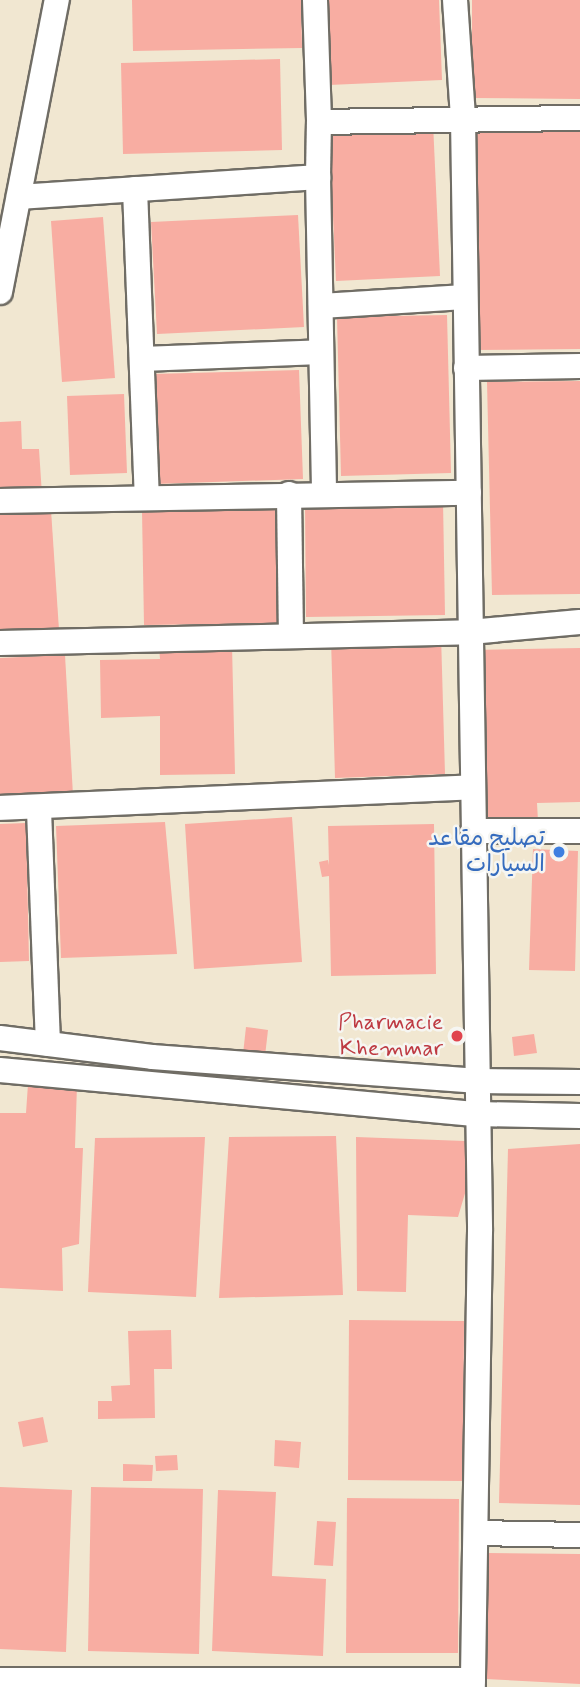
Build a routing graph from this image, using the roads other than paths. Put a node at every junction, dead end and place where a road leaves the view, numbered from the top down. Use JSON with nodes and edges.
{"nodes":[{"id":1,"x":57,"y":0,"type":"edge"},
{"id":2,"x":315,"y":0,"type":"edge"},
{"id":3,"x":455,"y":0,"type":"edge"},
{"id":4,"x":463,"y":118,"type":"junction"},
{"id":5,"x":580,"y":118,"type":"edge"},
{"id":6,"x":319,"y":122,"type":"junction"},
{"id":7,"x":318,"y":177,"type":"junction"},
{"id":8,"x":135,"y":189,"type":"junction"},
{"id":9,"x":19,"y":197,"type":"junction"},
{"id":10,"x":0,"y":292,"type":"edge"},
{"id":11,"x":465,"y":297,"type":"junction"},
{"id":12,"x":321,"y":306,"type":"junction"},
{"id":13,"x":321,"y":352,"type":"junction"},
{"id":14,"x":142,"y":359,"type":"junction"},
{"id":15,"x":580,"y":366,"type":"edge"},
{"id":16,"x":466,"y":368,"type":"junction"},
{"id":17,"x":469,"y":493,"type":"junction"},
{"id":18,"x":289,"y":494,"type":"junction"},
{"id":19,"x":324,"y":494,"type":"junction"},
{"id":20,"x":147,"y":496,"type":"junction"},
{"id":21,"x":0,"y":501,"type":"edge"},
{"id":22,"x":580,"y":622,"type":"edge"},
{"id":23,"x":470,"y":632,"type":"junction"},
{"id":24,"x":291,"y":633,"type":"junction"},
{"id":25,"x":0,"y":643,"type":"edge"},
{"id":26,"x":473,"y":788,"type":"junction"},
{"id":27,"x":0,"y":808,"type":"edge"},
{"id":28,"x":39,"y":810,"type":"junction"},
{"id":29,"x":473,"y":831,"type":"junction"},
{"id":30,"x":580,"y":831,"type":"edge"},
{"id":31,"x":0,"y":1038,"type":"edge"},
{"id":32,"x":48,"y":1044,"type":"junction"},
{"id":33,"x":0,"y":1070,"type":"edge"},
{"id":34,"x":475,"y":1081,"type":"junction"},
{"id":35,"x":580,"y":1083,"type":"edge"},
{"id":36,"x":477,"y":1114,"type":"junction"},
{"id":37,"x":580,"y":1116,"type":"edge"},
{"id":38,"x":476,"y":1533,"type":"junction"},
{"id":39,"x":580,"y":1535,"type":"edge"},
{"id":40,"x":0,"y":1680,"type":"edge"},
{"id":41,"x":473,"y":1683,"type":"edge"}],
"edges":[{"from":1,"to":9,"type":"street"},
{"from":2,"to":6,"type":"street"},
{"from":3,"to":4,"type":"street"},
{"from":4,"to":5,"type":"street"},
{"from":4,"to":6,"type":"street"},
{"from":4,"to":11,"type":"street"},
{"from":6,"to":7,"type":"street"},
{"from":7,"to":8,"type":"street"},
{"from":7,"to":12,"type":"street"},
{"from":8,"to":9,"type":"street"},
{"from":8,"to":14,"type":"street"},
{"from":9,"to":10,"type":"street"},
{"from":11,"to":12,"type":"street"},
{"from":11,"to":16,"type":"street"},
{"from":12,"to":13,"type":"street"},
{"from":13,"to":14,"type":"street"},
{"from":13,"to":19,"type":"street"},
{"from":14,"to":20,"type":"street"},
{"from":15,"to":16,"type":"street"},
{"from":16,"to":17,"type":"street"},
{"from":17,"to":19,"type":"street"},
{"from":17,"to":23,"type":"street"},
{"from":18,"to":19,"type":"street"},
{"from":18,"to":20,"type":"street"},
{"from":18,"to":24,"type":"street"},
{"from":20,"to":21,"type":"street"},
{"from":22,"to":23,"type":"street"},
{"from":23,"to":24,"type":"street"},
{"from":23,"to":26,"type":"street"},
{"from":24,"to":25,"type":"street"},
{"from":26,"to":28,"type":"street"},
{"from":26,"to":29,"type":"street"},
{"from":27,"to":28,"type":"street"},
{"from":28,"to":32,"type":"street"},
{"from":29,"to":30,"type":"street"},
{"from":29,"to":34,"type":"street"},
{"from":31,"to":32,"type":"street"},
{"from":32,"to":34,"type":"street"},
{"from":33,"to":36,"type":"street"},
{"from":34,"to":35,"type":"street"},
{"from":34,"to":36,"type":"street"},
{"from":36,"to":37,"type":"street"},
{"from":36,"to":38,"type":"street"},
{"from":38,"to":39,"type":"street"},
{"from":38,"to":41,"type":"street"},
{"from":40,"to":41,"type":"street"}]}
